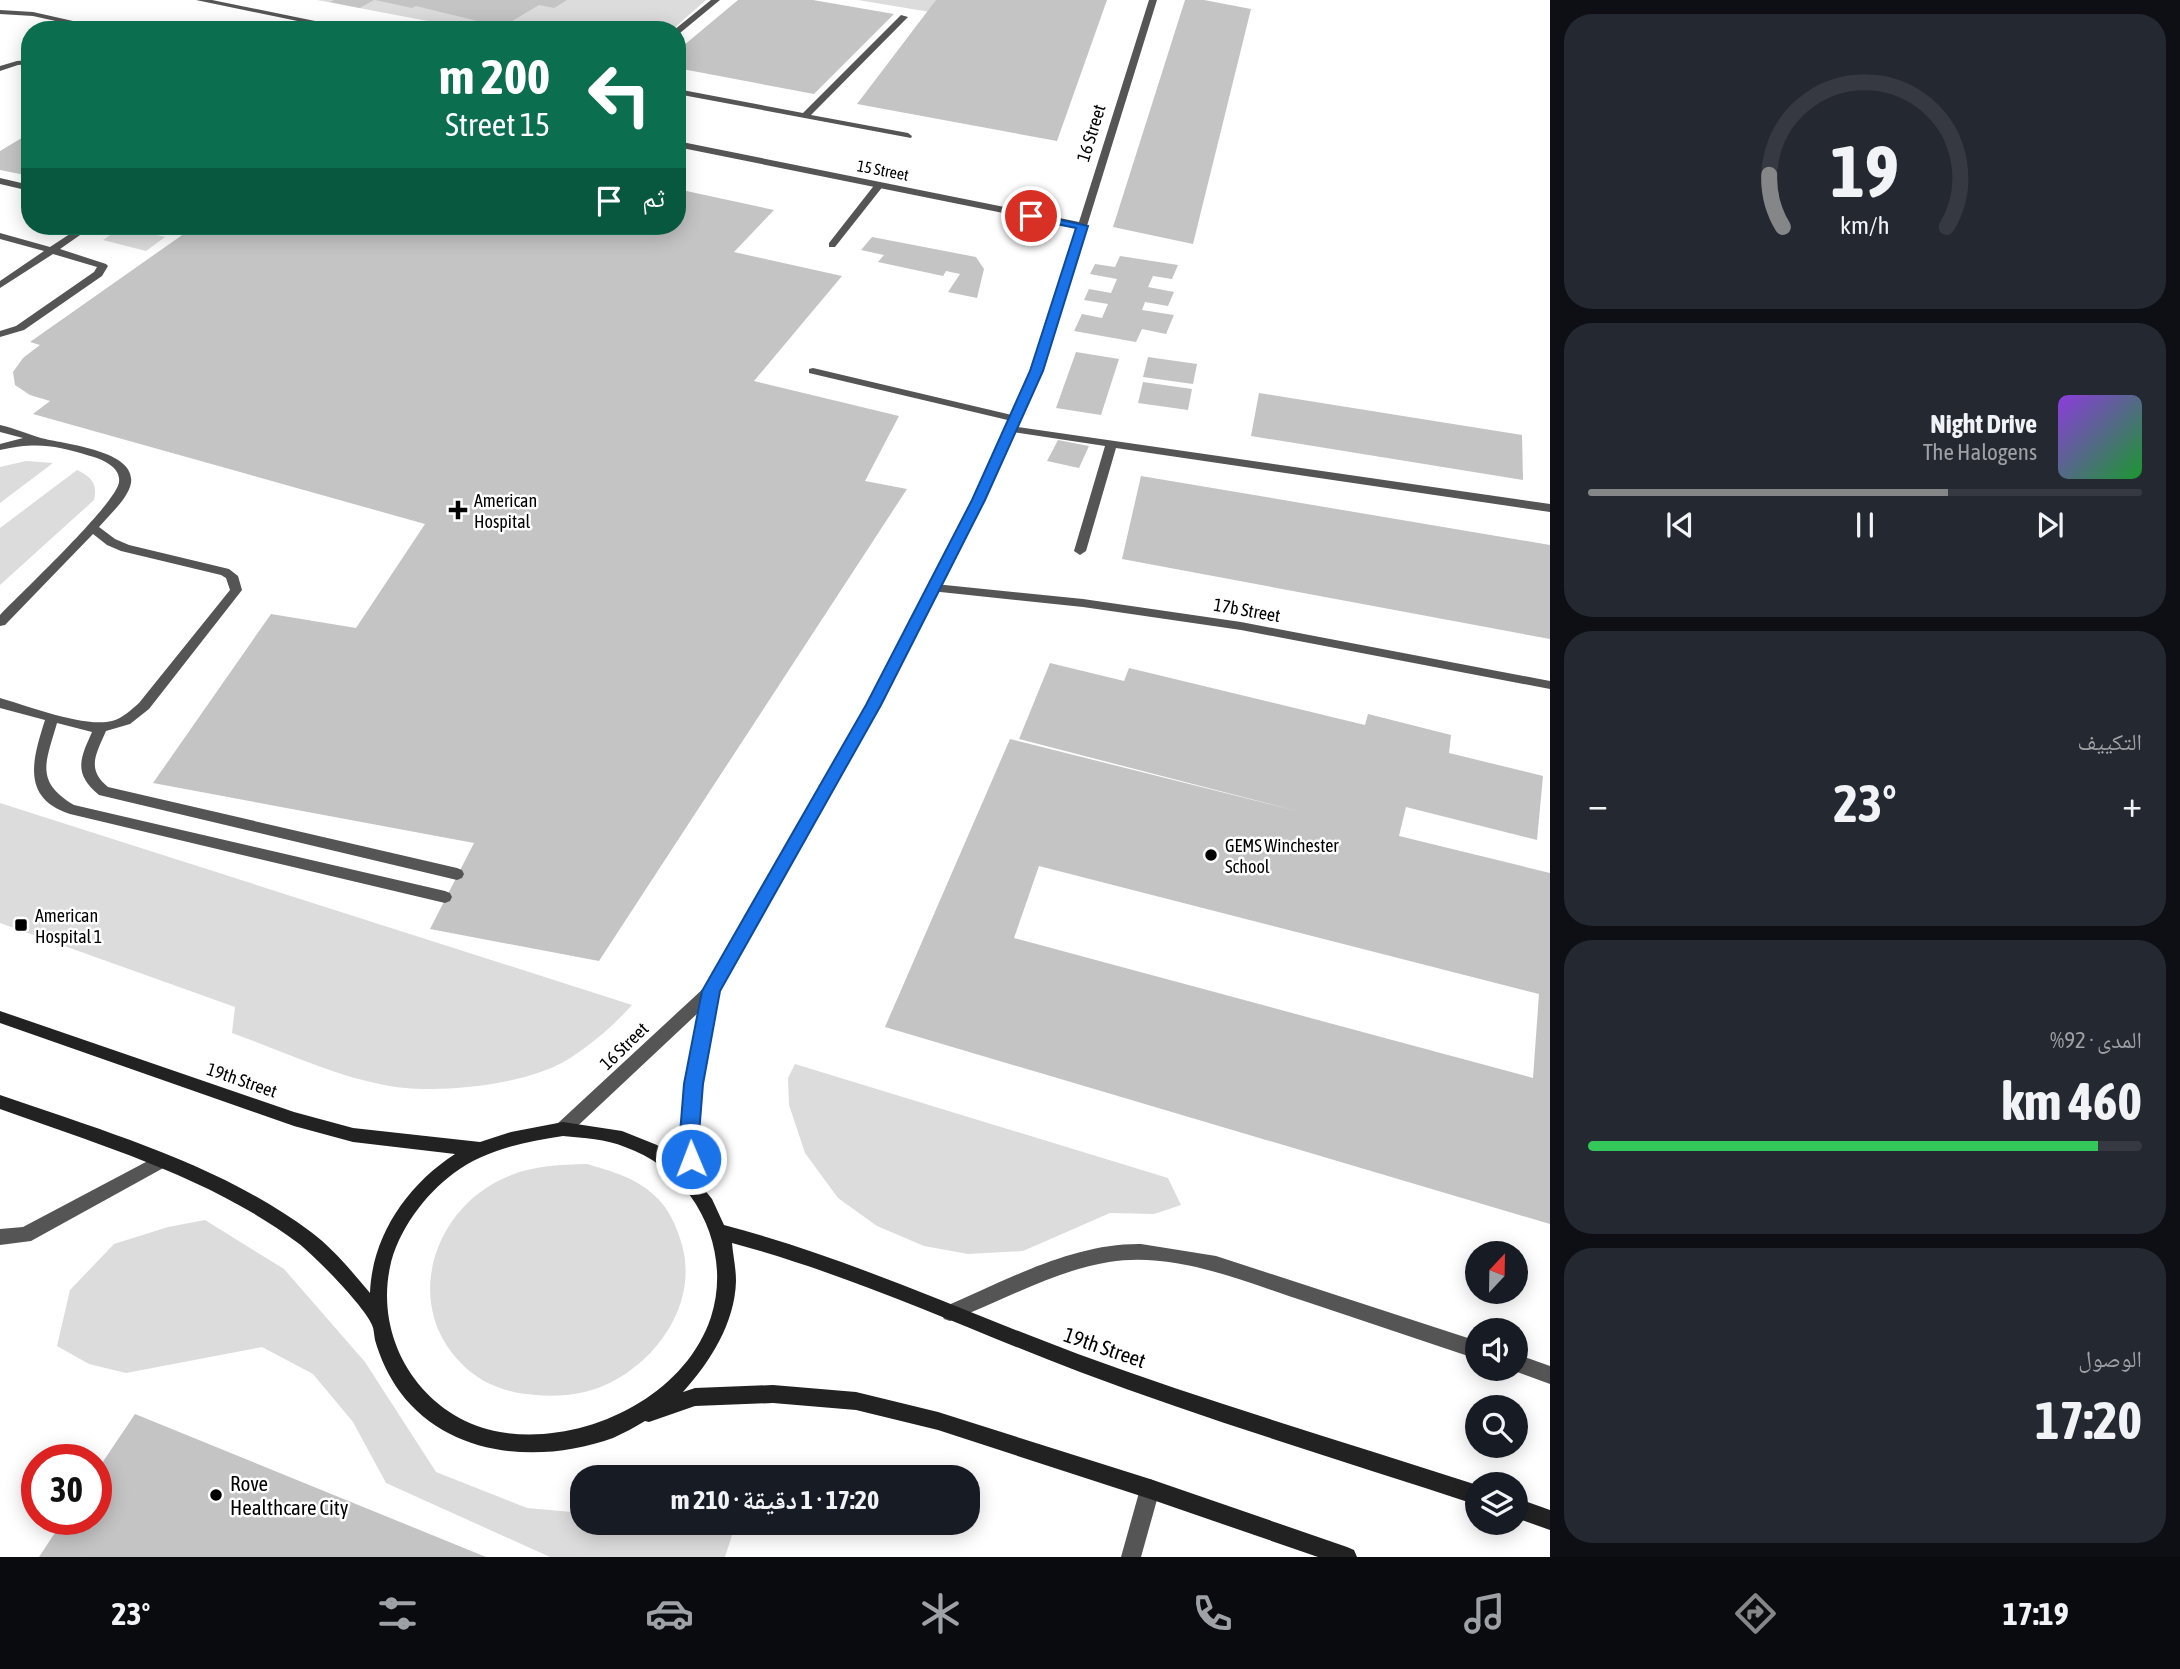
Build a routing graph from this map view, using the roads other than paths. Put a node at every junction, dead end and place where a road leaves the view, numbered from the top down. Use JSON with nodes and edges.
{"nodes":[{"id":1,"x":200,"y":0,"type":"edge"},
{"id":2,"x":716,"y":0,"type":"edge"},
{"id":3,"x":1153,"y":0,"type":"edge"},
{"id":4,"x":0,"y":2,"type":"edge"},
{"id":5,"x":0,"y":12,"type":"edge"},
{"id":6,"x":33,"y":14,"type":"junction"},
{"id":7,"x":904,"y":17,"type":"dead end"},
{"id":8,"x":66,"y":21,"type":"edge"},
{"id":9,"x":308,"y":21,"type":"edge"},
{"id":10,"x":686,"y":24,"type":"edge"},
{"id":11,"x":21,"y":63,"type":"edge"},
{"id":12,"x":0,"y":69,"type":"edge"},
{"id":13,"x":686,"y":93,"type":"edge"},
{"id":14,"x":805,"y":116,"type":"junction"},
{"id":15,"x":908,"y":136,"type":"dead end"},
{"id":16,"x":686,"y":146,"type":"edge"},
{"id":17,"x":0,"y":181,"type":"edge"},
{"id":18,"x":879,"y":185,"type":"junction"},
{"id":19,"x":21,"y":186,"type":"edge"},
{"id":20,"x":1082,"y":226,"type":"junction"},
{"id":21,"x":74,"y":235,"type":"edge"},
{"id":22,"x":0,"y":236,"type":"edge"},
{"id":23,"x":832,"y":245,"type":"dead end"},
{"id":24,"x":52,"y":250,"type":"junction"},
{"id":25,"x":0,"y":285,"type":"edge"},
{"id":26,"x":0,"y":334,"type":"edge"},
{"id":27,"x":813,"y":372,"type":"dead end"},
{"id":28,"x":1013,"y":424,"type":"junction"},
{"id":29,"x":0,"y":428,"type":"edge"},
{"id":30,"x":46,"y":441,"type":"junction"},
{"id":31,"x":1112,"y":443,"type":"junction"},
{"id":32,"x":0,"y":447,"type":"edge"},
{"id":33,"x":1550,"y":508,"type":"edge"},
{"id":34,"x":92,"y":528,"type":"junction"},
{"id":35,"x":1080,"y":551,"type":"dead end"},
{"id":36,"x":935,"y":588,"type":"junction"},
{"id":37,"x":0,"y":622,"type":"edge"},
{"id":38,"x":1550,"y":685,"type":"edge"},
{"id":39,"x":0,"y":703,"type":"edge"},
{"id":40,"x":51,"y":719,"type":"junction"},
{"id":41,"x":101,"y":728,"type":"junction"},
{"id":42,"x":457,"y":874,"type":"dead end"},
{"id":43,"x":445,"y":897,"type":"dead end"},
{"id":44,"x":711,"y":991,"type":"junction"},
{"id":45,"x":0,"y":1017,"type":"edge"},
{"id":46,"x":0,"y":1102,"type":"edge"},
{"id":47,"x":563,"y":1129,"type":"junction"},
{"id":48,"x":479,"y":1149,"type":"junction"},
{"id":49,"x":161,"y":1161,"type":"junction"},
{"id":50,"x":693,"y":1183,"type":"junction"},
{"id":51,"x":722,"y":1231,"type":"junction"},
{"id":52,"x":0,"y":1237,"type":"edge"},
{"id":53,"x":950,"y":1313,"type":"junction"},
{"id":54,"x":377,"y":1316,"type":"junction"},
{"id":55,"x":1465,"y":1346,"type":"edge"},
{"id":56,"x":1528,"y":1367,"type":"edge"},
{"id":57,"x":1550,"y":1375,"type":"edge"},
{"id":58,"x":641,"y":1416,"type":"junction"},
{"id":59,"x":1150,"y":1489,"type":"junction"},
{"id":60,"x":1465,"y":1491,"type":"edge"},
{"id":61,"x":1528,"y":1512,"type":"edge"},
{"id":62,"x":1550,"y":1520,"type":"edge"},
{"id":63,"x":1131,"y":1557,"type":"edge"},
{"id":64,"x":1347,"y":1557,"type":"edge"}],
"edges":[{"from":1,"to":9,"type":"street"},
{"from":2,"to":10,"type":"street"},
{"from":3,"to":20,"type":"street","name":"16 Street"},
{"from":4,"to":6,"type":"street"},
{"from":5,"to":6,"type":"street"},
{"from":6,"to":8,"type":"street"},
{"from":7,"to":14,"type":"street"},
{"from":11,"to":12,"type":"street"},
{"from":13,"to":14,"type":"street"},
{"from":14,"to":15,"type":"street"},
{"from":16,"to":18,"type":"street","name":"15 Street"},
{"from":17,"to":19,"type":"street"},
{"from":18,"to":20,"type":"street","name":"15 Street"},
{"from":18,"to":23,"type":"street"},
{"from":20,"to":28,"type":"street","name":"16 Street"},
{"from":21,"to":24,"type":"street"},
{"from":22,"to":24,"type":"street"},
{"from":24,"to":25,"type":"street"},
{"from":24,"to":26,"type":"street"},
{"from":27,"to":28,"type":"street"},
{"from":28,"to":31,"type":"street"},
{"from":28,"to":36,"type":"street","name":"16 Street"},
{"from":29,"to":30,"type":"street"},
{"from":30,"to":32,"type":"street"},
{"from":30,"to":34,"type":"street"},
{"from":31,"to":33,"type":"street"},
{"from":31,"to":35,"type":"street"},
{"from":34,"to":37,"type":"street"},
{"from":34,"to":41,"type":"street"},
{"from":36,"to":38,"type":"street","name":"17b Street"},
{"from":36,"to":44,"type":"street","name":"16 Street"},
{"from":39,"to":40,"type":"street"},
{"from":40,"to":41,"type":"street"},
{"from":40,"to":43,"type":"street"},
{"from":41,"to":42,"type":"street"},
{"from":44,"to":47,"type":"street","name":"16 Street"},
{"from":44,"to":50,"type":"street","name":"16 Street"},
{"from":45,"to":48,"type":"main road","name":"19th Street"},
{"from":46,"to":49,"type":"main road"},
{"from":47,"to":48,"type":"main road"},
{"from":47,"to":50,"type":"main road"},
{"from":48,"to":54,"type":"main road"},
{"from":49,"to":52,"type":"street"},
{"from":49,"to":54,"type":"main road"},
{"from":50,"to":51,"type":"main road"},
{"from":51,"to":53,"type":"main road","name":"19th Street"},
{"from":51,"to":58,"type":"main road"},
{"from":53,"to":55,"type":"street"},
{"from":53,"to":60,"type":"main road","name":"19th Street"},
{"from":54,"to":58,"type":"main road"},
{"from":56,"to":57,"type":"street"},
{"from":58,"to":59,"type":"main road"},
{"from":59,"to":63,"type":"street"},
{"from":59,"to":64,"type":"main road"},
{"from":61,"to":62,"type":"main road"}]}
